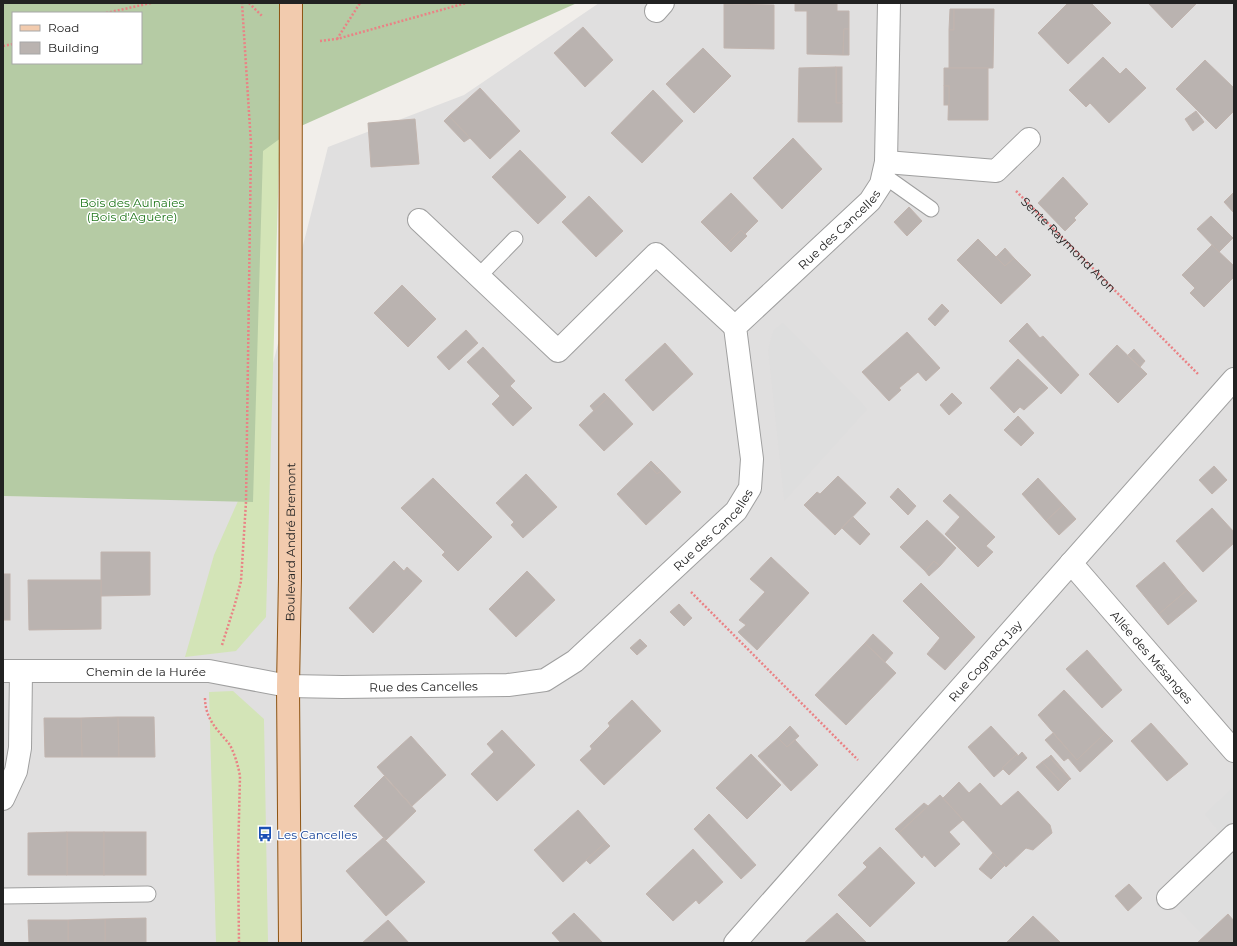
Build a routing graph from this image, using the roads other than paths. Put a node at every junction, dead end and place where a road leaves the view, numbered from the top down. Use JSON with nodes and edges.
{"nodes":[{"id":1,"x":291,"y":3,"type":"edge"},
{"id":2,"x":889,"y":3,"type":"edge"},
{"id":3,"x":1029,"y":139,"type":"dead end"},
{"id":4,"x":885,"y":168,"type":"junction"},
{"id":5,"x":931,"y":209,"type":"dead end"},
{"id":6,"x":419,"y":220,"type":"dead end"},
{"id":7,"x":515,"y":239,"type":"dead end"},
{"id":8,"x":479,"y":276,"type":"junction"},
{"id":9,"x":736,"y":327,"type":"junction"},
{"id":10,"x":1234,"y":379,"type":"edge"},
{"id":11,"x":1071,"y":563,"type":"junction"},
{"id":12,"x":12,"y":671,"type":"edge"},
{"id":13,"x":288,"y":686,"type":"junction"},
{"id":14,"x":1234,"y":751,"type":"edge"},
{"id":15,"x":3,"y":799,"type":"edge"},
{"id":16,"x":1234,"y":835,"type":"edge"},
{"id":17,"x":148,"y":894,"type":"dead end"},
{"id":18,"x":3,"y":896,"type":"edge"},
{"id":19,"x":1168,"y":898,"type":"dead end"},
{"id":20,"x":290,"y":943,"type":"edge"},
{"id":21,"x":735,"y":943,"type":"edge"}],
"edges":[{"from":1,"to":13,"type":"main road","name":"Boulevard André Bremont"},
{"from":2,"to":4,"type":"street","name":"Rue des Cancelles"},
{"from":3,"to":4,"type":"street"},
{"from":4,"to":5,"type":"lane"},
{"from":4,"to":9,"type":"street","name":"Rue des Cancelles"},
{"from":6,"to":8,"type":"street"},
{"from":7,"to":8,"type":"lane"},
{"from":8,"to":9,"type":"street"},
{"from":9,"to":13,"type":"street","name":"Rue des Cancelles"},
{"from":10,"to":11,"type":"street","name":"Rue Cognacq Jay"},
{"from":11,"to":14,"type":"street","name":"Allée des Mésanges"},
{"from":11,"to":21,"type":"street","name":"Rue Cognacq Jay"},
{"from":12,"to":13,"type":"street","name":"Chemin de la Hurée"},
{"from":12,"to":15,"type":"street"},
{"from":13,"to":20,"type":"main road","name":"Boulevard André Bremont"},
{"from":16,"to":19,"type":"street"},
{"from":17,"to":18,"type":"lane"}]}
